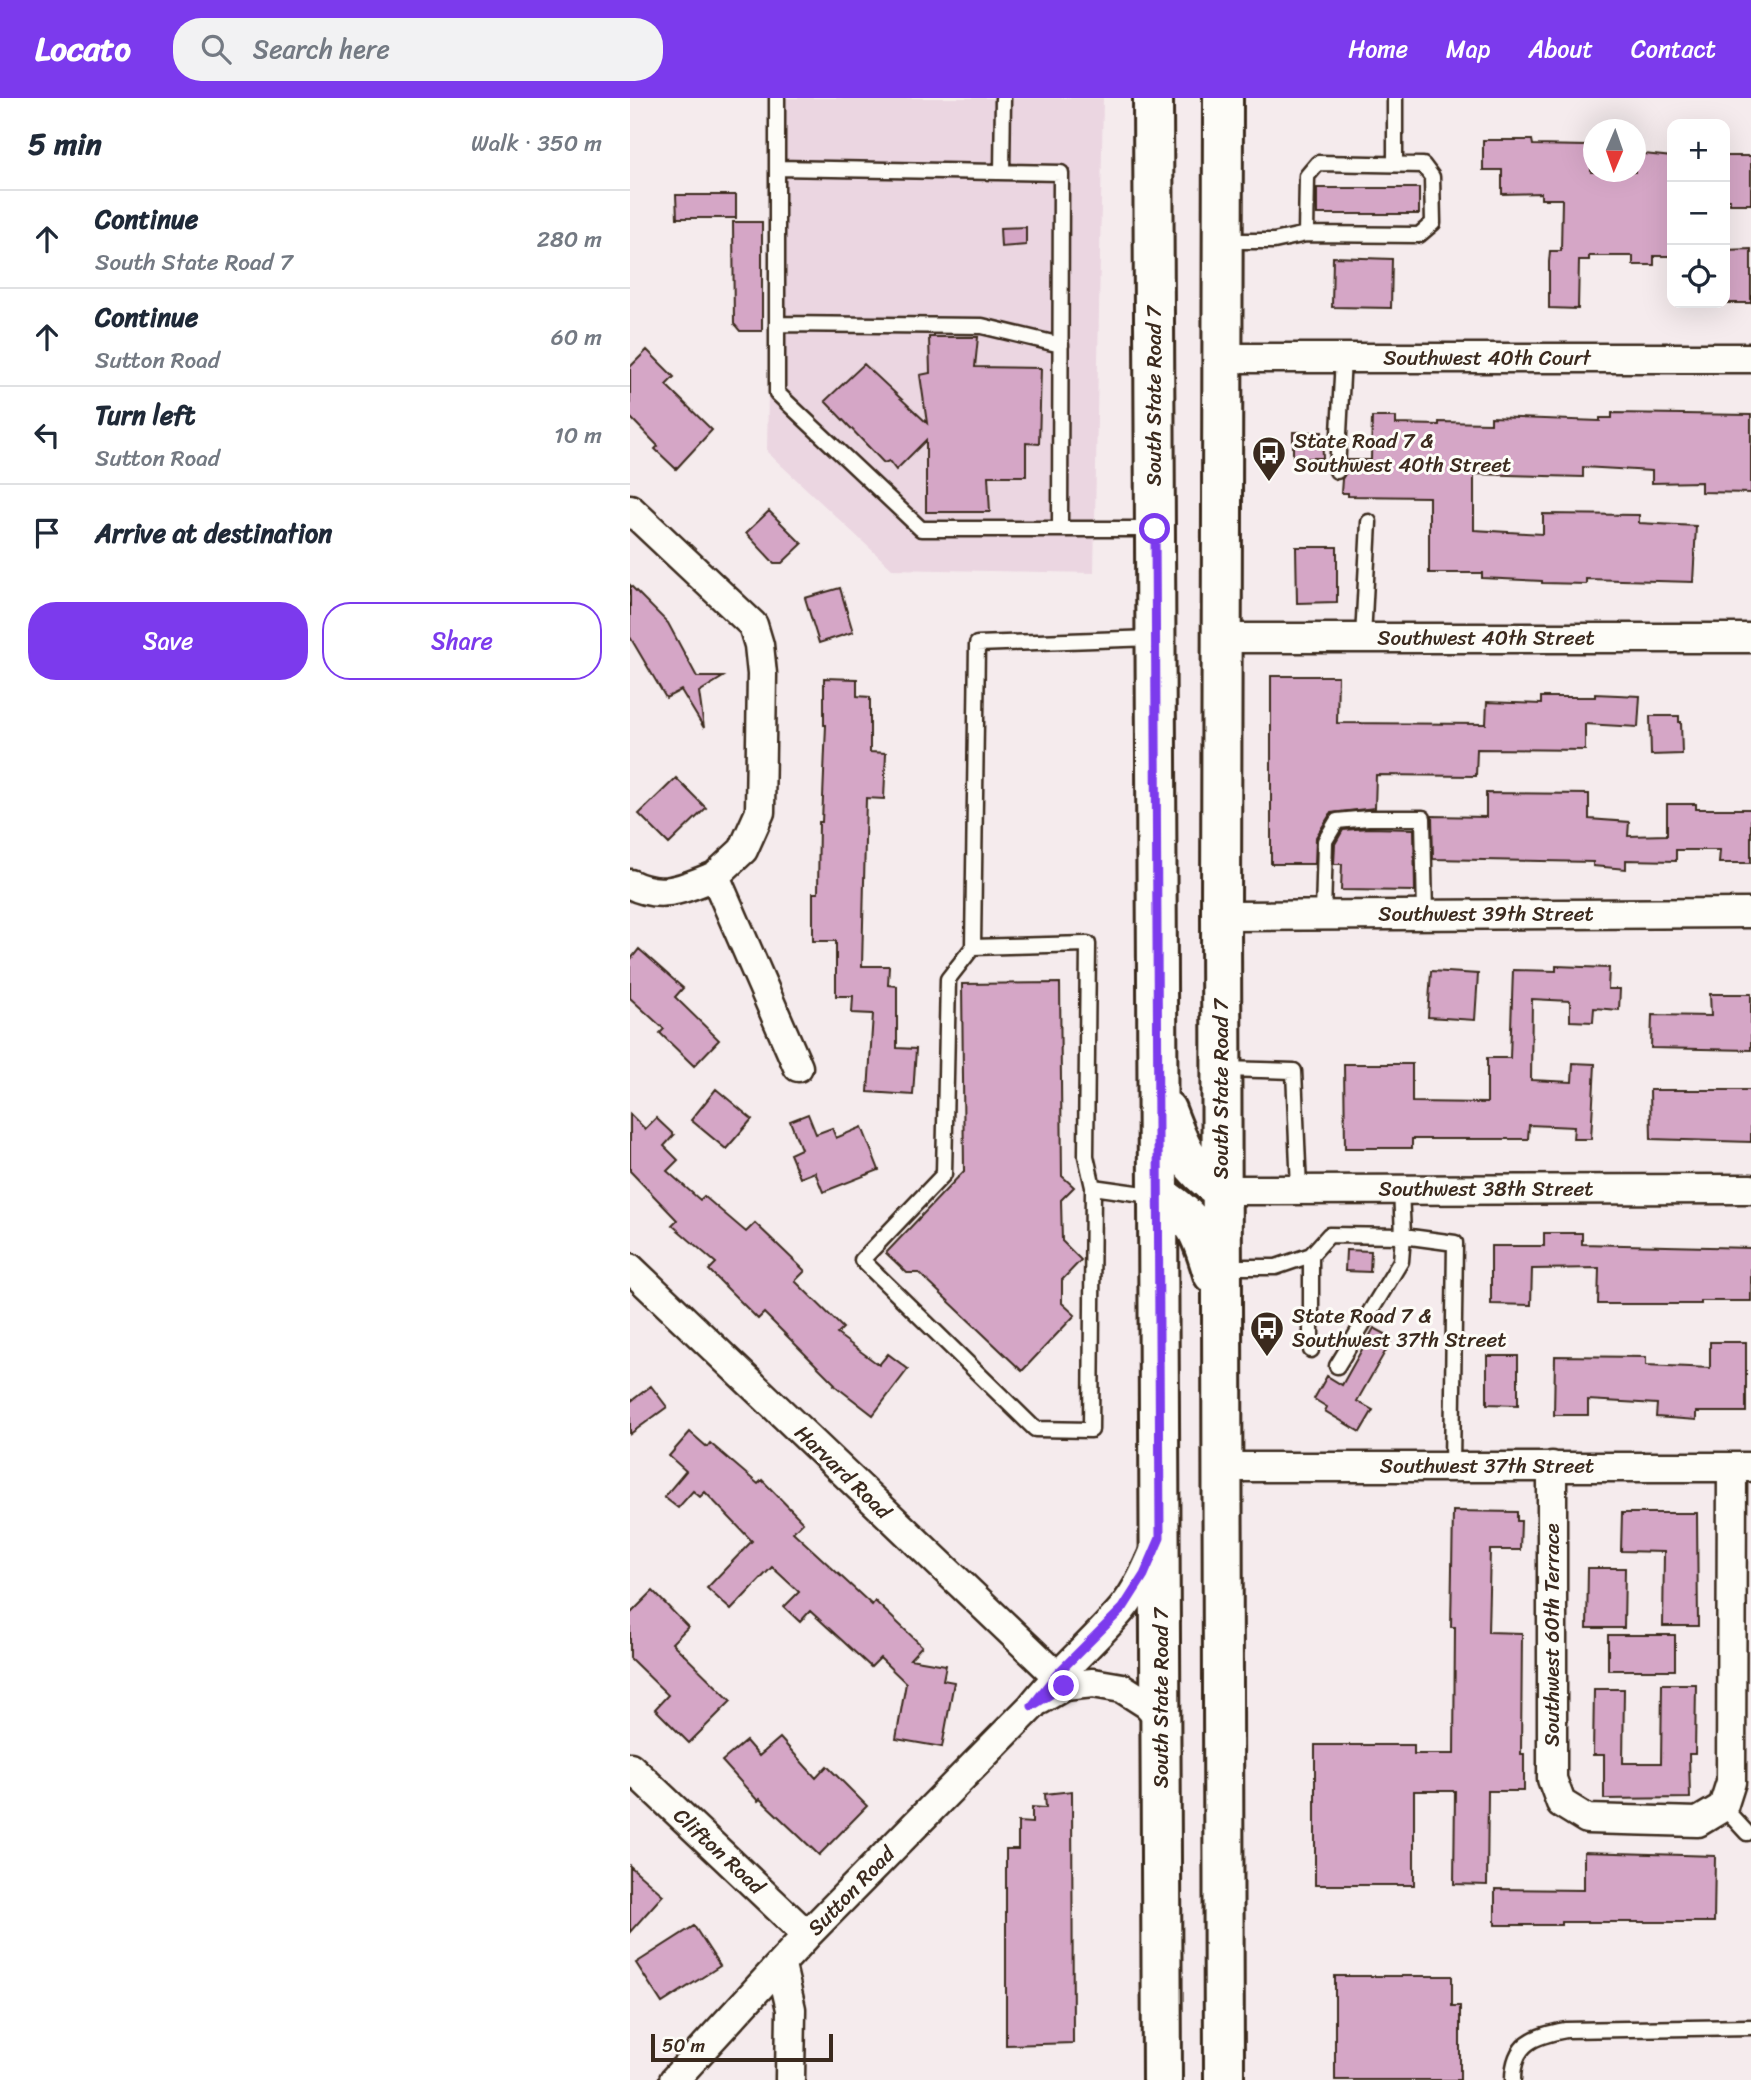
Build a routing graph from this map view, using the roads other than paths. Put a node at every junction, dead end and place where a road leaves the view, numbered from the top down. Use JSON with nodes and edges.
{"nodes":[{"id":1,"x":777,"y":98,"type":"edge"},
{"id":2,"x":1003,"y":98,"type":"edge"},
{"id":3,"x":1153,"y":98,"type":"edge"},
{"id":4,"x":1223,"y":98,"type":"edge"},
{"id":5,"x":1395,"y":98,"type":"edge"},
{"id":6,"x":1395,"y":163,"type":"junction"},
{"id":7,"x":777,"y":168,"type":"junction"},
{"id":8,"x":1002,"y":172,"type":"junction"},
{"id":9,"x":1307,"y":234,"type":"junction"},
{"id":10,"x":1223,"y":241,"type":"junction"},
{"id":11,"x":778,"y":324,"type":"junction"},
{"id":12,"x":1061,"y":345,"type":"junction"},
{"id":13,"x":1223,"y":358,"type":"junction"},
{"id":14,"x":1343,"y":358,"type":"junction"},
{"id":15,"x":1751,"y":358,"type":"edge"},
{"id":16,"x":1337,"y":471,"type":"dead end"},
{"id":17,"x":630,"y":509,"type":"edge"},
{"id":18,"x":1369,"y":522,"type":"dead end"},
{"id":19,"x":1060,"y":529,"type":"junction"},
{"id":20,"x":1155,"y":529,"type":"junction"},
{"id":21,"x":1157,"y":638,"type":"junction"},
{"id":22,"x":1222,"y":638,"type":"junction"},
{"id":23,"x":1363,"y":638,"type":"junction"},
{"id":24,"x":1751,"y":639,"type":"edge"},
{"id":25,"x":715,"y":876,"type":"junction"},
{"id":26,"x":630,"y":884,"type":"edge"},
{"id":27,"x":1751,"y":913,"type":"edge"},
{"id":28,"x":1323,"y":915,"type":"junction"},
{"id":29,"x":1425,"y":915,"type":"junction"},
{"id":30,"x":1220,"y":916,"type":"junction"},
{"id":31,"x":973,"y":947,"type":"junction"},
{"id":32,"x":799,"y":1068,"type":"dead end"},
{"id":33,"x":1221,"y":1069,"type":"junction"},
{"id":34,"x":1159,"y":1092,"type":"junction"},
{"id":35,"x":1093,"y":1187,"type":"junction"},
{"id":36,"x":1298,"y":1189,"type":"junction"},
{"id":37,"x":1401,"y":1189,"type":"junction"},
{"id":38,"x":1751,"y":1189,"type":"edge"},
{"id":39,"x":1221,"y":1190,"type":"junction"},
{"id":40,"x":1160,"y":1196,"type":"junction"},
{"id":41,"x":1403,"y":1236,"type":"junction"},
{"id":42,"x":1311,"y":1255,"type":"junction"},
{"id":43,"x":630,"y":1268,"type":"edge"},
{"id":44,"x":1221,"y":1283,"type":"junction"},
{"id":45,"x":1311,"y":1350,"type":"dead end"},
{"id":46,"x":1337,"y":1366,"type":"dead end"},
{"id":47,"x":1222,"y":1466,"type":"junction"},
{"id":48,"x":1452,"y":1466,"type":"junction"},
{"id":49,"x":1552,"y":1466,"type":"junction"},
{"id":50,"x":1741,"y":1467,"type":"edge"},
{"id":51,"x":1160,"y":1538,"type":"junction"},
{"id":52,"x":1056,"y":1675,"type":"junction"},
{"id":53,"x":1032,"y":1706,"type":"junction"},
{"id":54,"x":1160,"y":1719,"type":"junction"},
{"id":55,"x":630,"y":1767,"type":"edge"},
{"id":56,"x":1723,"y":1807,"type":"junction"},
{"id":57,"x":1746,"y":1833,"type":"dead end"},
{"id":58,"x":807,"y":1935,"type":"junction"},
{"id":59,"x":781,"y":1966,"type":"junction"},
{"id":60,"x":1751,"y":2026,"type":"edge"},
{"id":61,"x":674,"y":2080,"type":"edge"},
{"id":62,"x":790,"y":2080,"type":"edge"},
{"id":63,"x":1162,"y":2080,"type":"edge"},
{"id":64,"x":1224,"y":2080,"type":"edge"},
{"id":65,"x":1513,"y":2080,"type":"edge"}],
"edges":[{"from":1,"to":7,"type":"lane"},
{"from":2,"to":8,"type":"lane"},
{"from":3,"to":20,"type":"main road","name":"South State Road 7"},
{"from":4,"to":10,"type":"main road","name":"South State Road 7"},
{"from":5,"to":6,"type":"lane"},
{"from":6,"to":9,"type":"lane"},
{"from":6,"to":9,"type":"lane"},
{"from":7,"to":8,"type":"lane"},
{"from":7,"to":11,"type":"lane"},
{"from":8,"to":12,"type":"lane"},
{"from":9,"to":10,"type":"lane"},
{"from":10,"to":13,"type":"main road","name":"South State Road 7"},
{"from":11,"to":12,"type":"lane"},
{"from":11,"to":19,"type":"lane"},
{"from":12,"to":19,"type":"lane"},
{"from":13,"to":14,"type":"street","name":"Southwest 40th Court"},
{"from":13,"to":22,"type":"main road","name":"South State Road 7"},
{"from":14,"to":15,"type":"street","name":"Southwest 40th Court"},
{"from":14,"to":16,"type":"lane"},
{"from":17,"to":25,"type":"street"},
{"from":18,"to":23,"type":"lane"},
{"from":19,"to":20,"type":"lane"},
{"from":20,"to":21,"type":"main road","name":"South State Road 7"},
{"from":21,"to":31,"type":"lane"},
{"from":21,"to":34,"type":"main road","name":"South State Road 7"},
{"from":22,"to":23,"type":"street","name":"Southwest 40th Street"},
{"from":22,"to":30,"type":"main road","name":"South State Road 7"},
{"from":23,"to":24,"type":"street","name":"Southwest 40th Street"},
{"from":25,"to":26,"type":"street"},
{"from":25,"to":32,"type":"street"},
{"from":27,"to":29,"type":"street","name":"Southwest 39th Street"},
{"from":28,"to":29,"type":"street","name":"Southwest 39th Street"},
{"from":28,"to":29,"type":"lane"},
{"from":28,"to":30,"type":"street","name":"Southwest 39th Street"},
{"from":30,"to":33,"type":"main road","name":"South State Road 7"},
{"from":31,"to":35,"type":"lane"},
{"from":31,"to":35,"type":"lane"},
{"from":33,"to":36,"type":"lane"},
{"from":33,"to":39,"type":"main road","name":"South State Road 7"},
{"from":34,"to":39,"type":"main road"},
{"from":34,"to":40,"type":"main road","name":"South State Road 7"},
{"from":35,"to":40,"type":"lane"},
{"from":36,"to":37,"type":"street","name":"Southwest 38th Street"},
{"from":36,"to":39,"type":"street","name":"Southwest 38th Street"},
{"from":37,"to":38,"type":"street","name":"Southwest 38th Street"},
{"from":37,"to":41,"type":"lane"},
{"from":39,"to":44,"type":"main road","name":"South State Road 7"},
{"from":40,"to":44,"type":"main road"},
{"from":40,"to":51,"type":"main road","name":"South State Road 7"},
{"from":41,"to":42,"type":"lane"},
{"from":41,"to":46,"type":"lane"},
{"from":41,"to":48,"type":"lane"},
{"from":42,"to":44,"type":"lane"},
{"from":42,"to":45,"type":"lane"},
{"from":43,"to":52,"type":"street","name":"Harvard Road"},
{"from":44,"to":47,"type":"main road","name":"South State Road 7"},
{"from":47,"to":48,"type":"street","name":"Southwest 37th Street"},
{"from":47,"to":64,"type":"main road","name":"South State Road 7"},
{"from":48,"to":49,"type":"street","name":"Southwest 37th Street"},
{"from":49,"to":50,"type":"street","name":"Southwest 37th Street"},
{"from":49,"to":56,"type":"street","name":"Southwest 60th Terrace"},
{"from":50,"to":56,"type":"street"},
{"from":51,"to":52,"type":"street","name":"Sutton Road"},
{"from":51,"to":54,"type":"main road","name":"South State Road 7"},
{"from":52,"to":53,"type":"street","name":"Sutton Road"},
{"from":53,"to":54,"type":"street","name":"Sutton Road"},
{"from":53,"to":58,"type":"street","name":"Sutton Road"},
{"from":54,"to":63,"type":"main road","name":"South State Road 7"},
{"from":55,"to":58,"type":"street","name":"Clifton Road"},
{"from":56,"to":57,"type":"lane"},
{"from":58,"to":59,"type":"street","name":"Sutton Road"},
{"from":59,"to":61,"type":"street","name":"Sutton Road"},
{"from":59,"to":62,"type":"street"},
{"from":60,"to":65,"type":"lane"}]}
